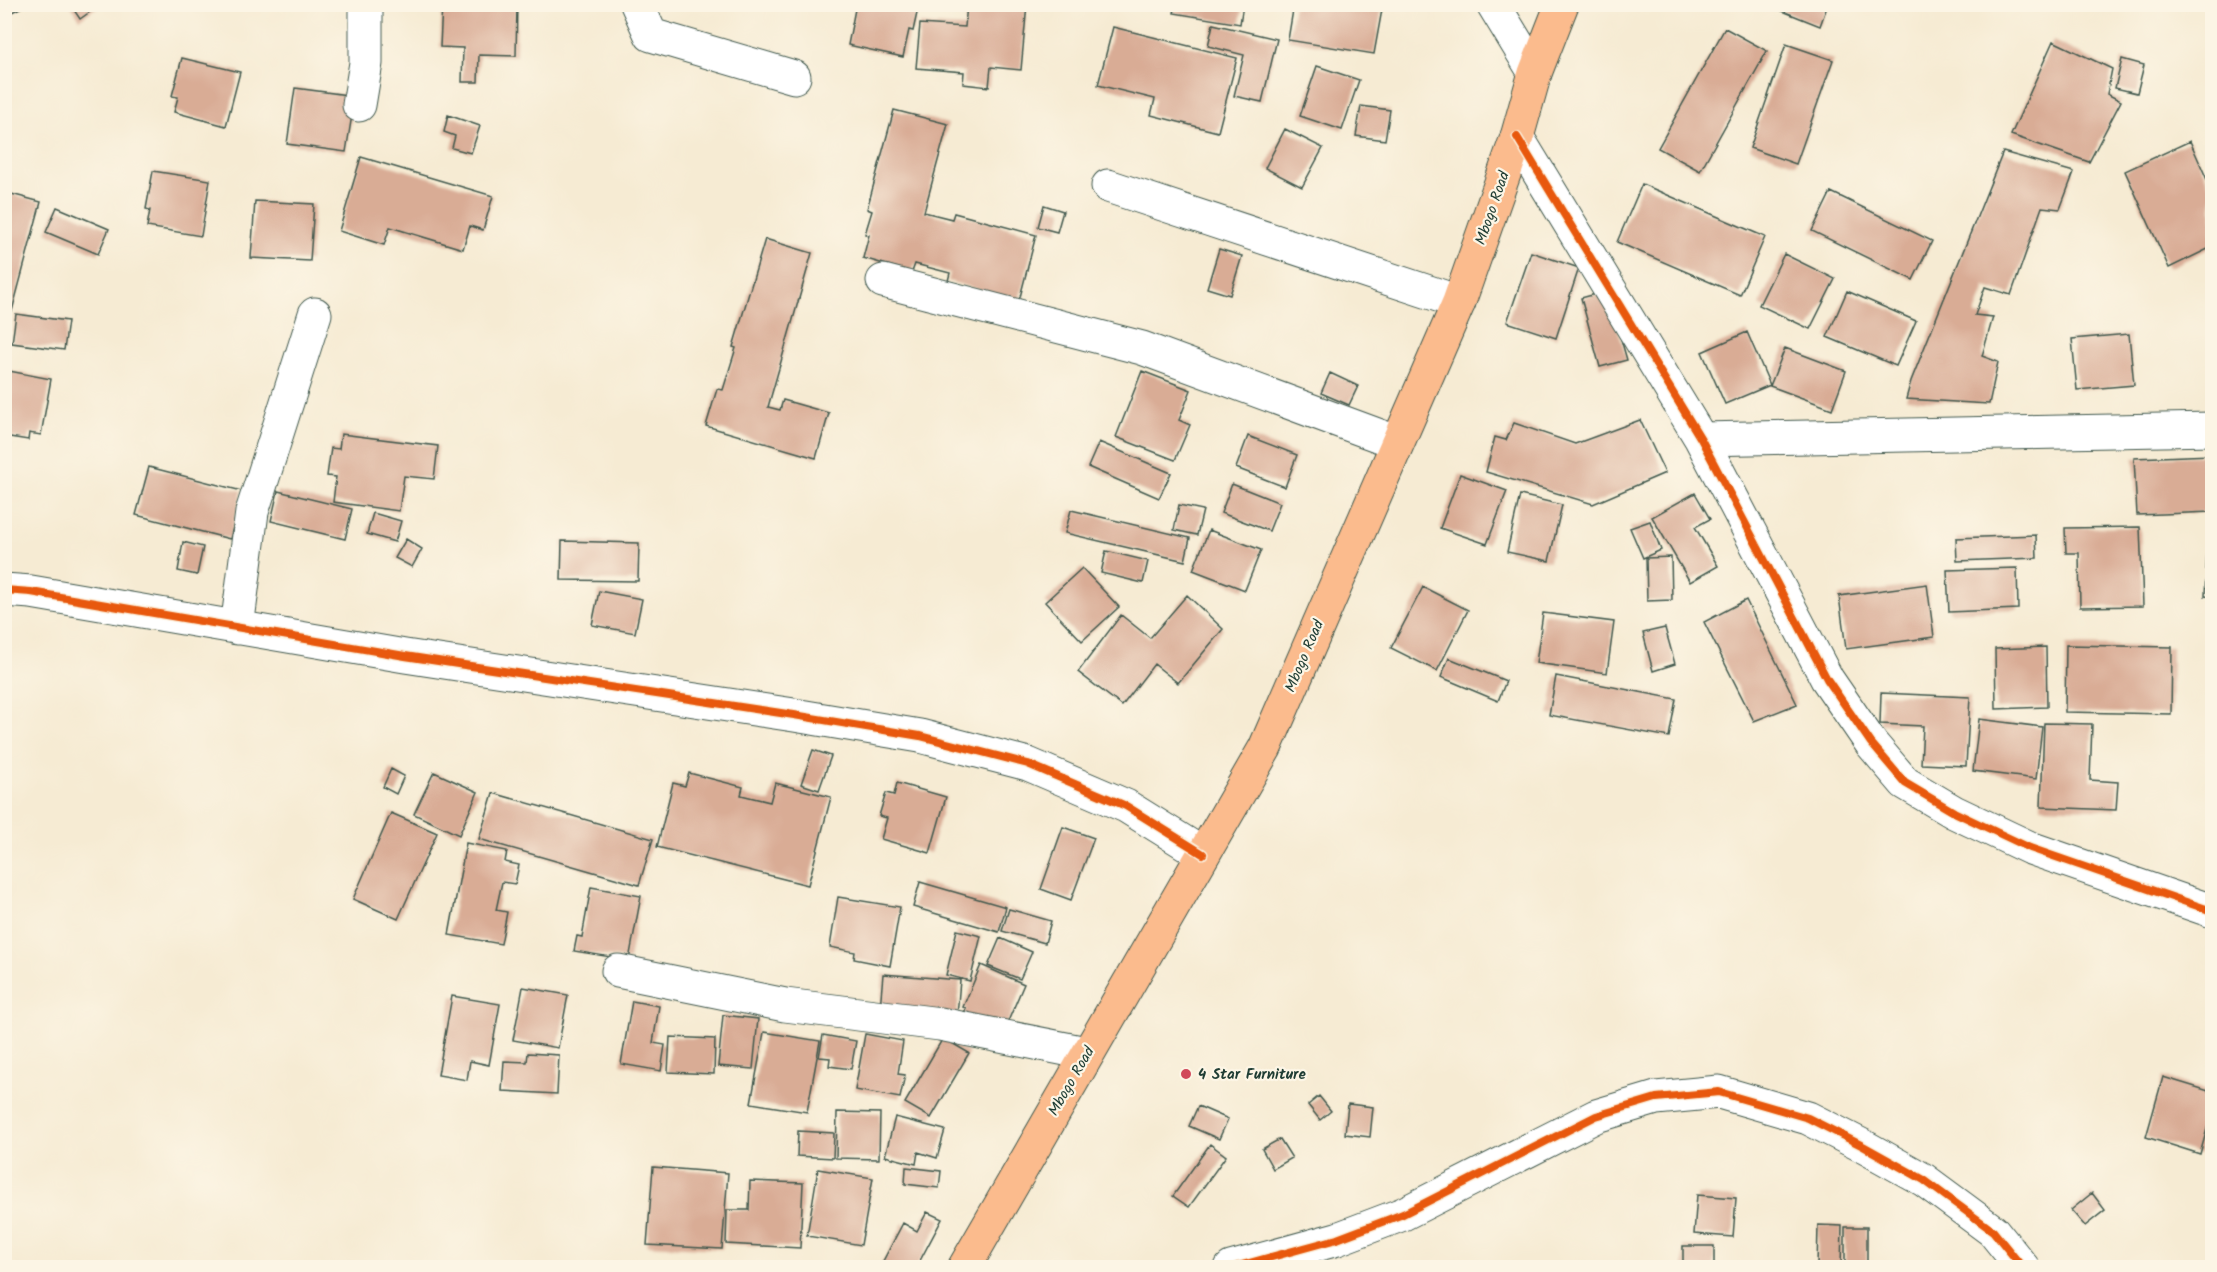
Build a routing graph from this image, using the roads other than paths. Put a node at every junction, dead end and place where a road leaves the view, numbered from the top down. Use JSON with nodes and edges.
{"nodes":[{"id":1,"x":366,"y":4,"type":"edge"},
{"id":2,"x":637,"y":4,"type":"edge"},
{"id":3,"x":1494,"y":4,"type":"edge"},
{"id":4,"x":1562,"y":4,"type":"edge"},
{"id":5,"x":1535,"y":73,"type":"junction"},
{"id":6,"x":794,"y":77,"type":"dead end"},
{"id":7,"x":359,"y":105,"type":"dead end"},
{"id":8,"x":1517,"y":137,"type":"junction"},
{"id":9,"x":1108,"y":186,"type":"dead end"},
{"id":10,"x":883,"y":282,"type":"dead end"},
{"id":11,"x":1459,"y":302,"type":"junction"},
{"id":12,"x":315,"y":314,"type":"dead end"},
{"id":13,"x":2212,"y":429,"type":"edge"},
{"id":14,"x":1701,"y":439,"type":"junction"},
{"id":15,"x":1396,"y":442,"type":"junction"},
{"id":16,"x":4,"y":590,"type":"edge"},
{"id":17,"x":237,"y":628,"type":"junction"},
{"id":18,"x":1203,"y":854,"type":"junction"},
{"id":19,"x":2212,"y":911,"type":"edge"},
{"id":20,"x":618,"y":971,"type":"dead end"},
{"id":21,"x":1086,"y":1053,"type":"junction"},
{"id":22,"x":964,"y":1268,"type":"edge"},
{"id":23,"x":1231,"y":1268,"type":"edge"},
{"id":24,"x":2023,"y":1268,"type":"edge"}],
"edges":[{"from":1,"to":7,"type":"street"},
{"from":2,"to":6,"type":"street"},
{"from":3,"to":5,"type":"street"},
{"from":4,"to":5,"type":"main road","name":"Mbogo Road"},
{"from":5,"to":8,"type":"main road","name":"Mbogo Road"},
{"from":8,"to":11,"type":"main road","name":"Mbogo Road"},
{"from":8,"to":14,"type":"street"},
{"from":9,"to":11,"type":"street"},
{"from":10,"to":15,"type":"street"},
{"from":11,"to":15,"type":"main road","name":"Mbogo Road"},
{"from":12,"to":17,"type":"street"},
{"from":13,"to":14,"type":"street"},
{"from":14,"to":19,"type":"street"},
{"from":15,"to":18,"type":"main road","name":"Mbogo Road"},
{"from":16,"to":17,"type":"street"},
{"from":17,"to":18,"type":"street"},
{"from":18,"to":21,"type":"main road","name":"Mbogo Road"},
{"from":20,"to":21,"type":"street"},
{"from":21,"to":22,"type":"main road","name":"Mbogo Road"},
{"from":23,"to":24,"type":"street"}]}
